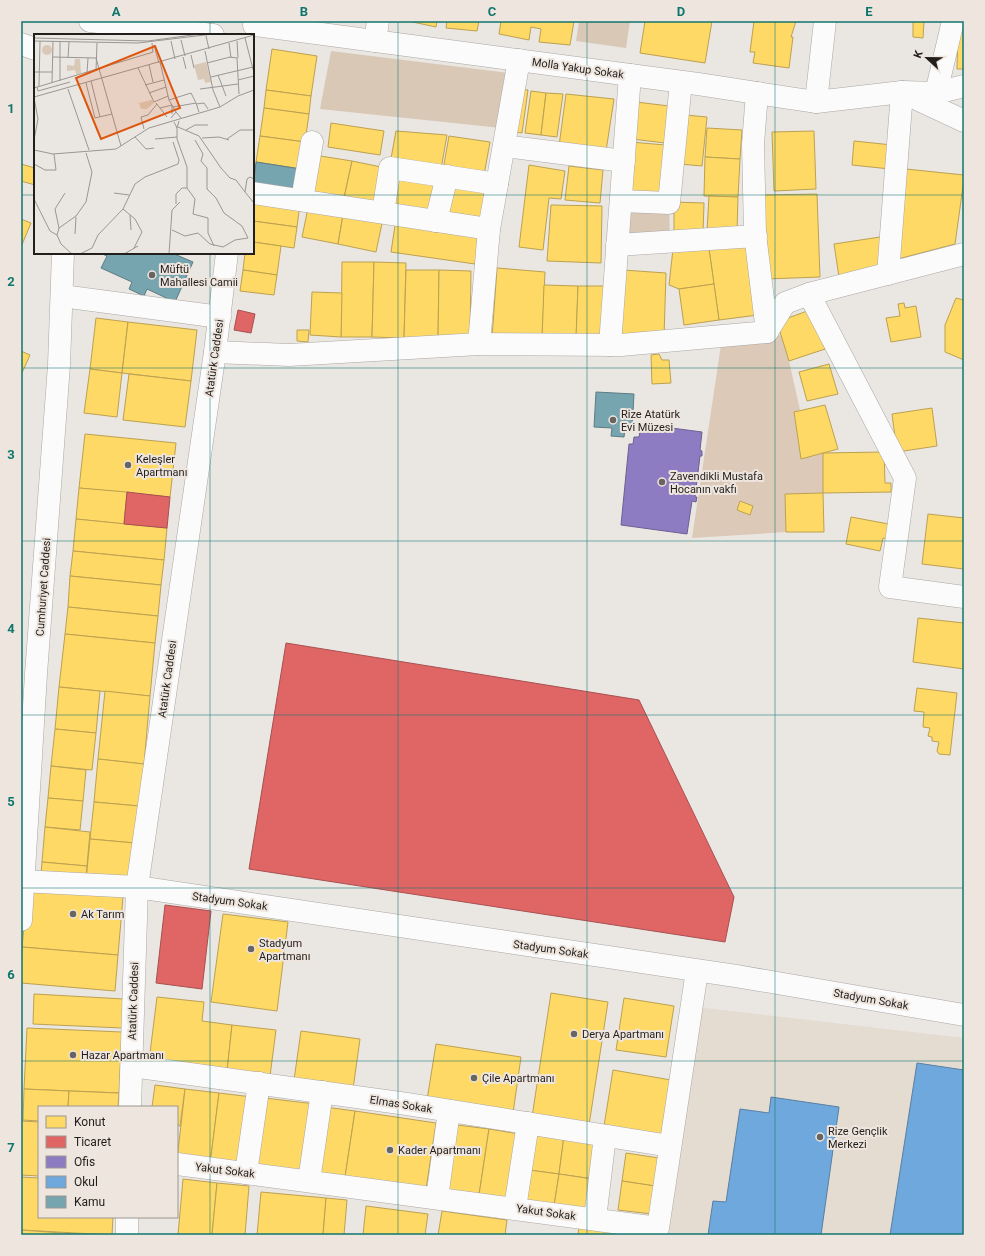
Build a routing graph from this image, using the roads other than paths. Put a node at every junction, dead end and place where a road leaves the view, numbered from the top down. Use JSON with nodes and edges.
{"nodes":[{"id":1,"x":90,"y":21,"type":"edge"},
{"id":2,"x":825,"y":21,"type":"edge"},
{"id":3,"x":953,"y":21,"type":"edge"},
{"id":4,"x":254,"y":27,"type":"edge"},
{"id":5,"x":376,"y":31,"type":"edge"},
{"id":6,"x":204,"y":34,"type":"edge"},
{"id":7,"x":21,"y":44,"type":"edge"},
{"id":8,"x":34,"y":49,"type":"edge"},
{"id":9,"x":519,"y":60,"type":"junction"},
{"id":10,"x":630,"y":75,"type":"junction"},
{"id":11,"x":681,"y":82,"type":"junction"},
{"id":12,"x":964,"y":86,"type":"edge"},
{"id":13,"x":902,"y":92,"type":"junction"},
{"id":14,"x":757,"y":93,"type":"junction"},
{"id":15,"x":936,"y":93,"type":"junction"},
{"id":16,"x":816,"y":102,"type":"junction"},
{"id":17,"x":964,"y":121,"type":"edge"},
{"id":18,"x":312,"y":142,"type":"dead end"},
{"id":19,"x":504,"y":146,"type":"junction"},
{"id":20,"x":624,"y":161,"type":"junction"},
{"id":21,"x":447,"y":176,"type":"junction"},
{"id":22,"x":497,"y":184,"type":"junction"},
{"id":23,"x":254,"y":192,"type":"edge"},
{"id":24,"x":302,"y":200,"type":"junction"},
{"id":25,"x":621,"y":201,"type":"junction"},
{"id":26,"x":383,"y":212,"type":"junction"},
{"id":27,"x":436,"y":221,"type":"junction"},
{"id":28,"x":489,"y":229,"type":"junction"},
{"id":29,"x":756,"y":236,"type":"junction"},
{"id":30,"x":617,"y":245,"type":"junction"},
{"id":31,"x":63,"y":254,"type":"edge"},
{"id":32,"x":227,"y":254,"type":"edge"},
{"id":33,"x":964,"y":254,"type":"edge"},
{"id":34,"x":888,"y":274,"type":"junction"},
{"id":35,"x":809,"y":294,"type":"junction"},
{"id":36,"x":62,"y":296,"type":"junction"},
{"id":37,"x":220,"y":317,"type":"junction"},
{"id":38,"x":767,"y":332,"type":"junction"},
{"id":39,"x":479,"y":344,"type":"junction"},
{"id":40,"x":610,"y":345,"type":"junction"},
{"id":41,"x":215,"y":352,"type":"junction"},
{"id":42,"x":964,"y":597,"type":"edge"},
{"id":43,"x":22,"y":881,"type":"edge"},
{"id":44,"x":137,"y":887,"type":"junction"},
{"id":45,"x":21,"y":920,"type":"edge"},
{"id":46,"x":697,"y":971,"type":"junction"},
{"id":47,"x":964,"y":1015,"type":"edge"},
{"id":48,"x":132,"y":1066,"type":"junction"},
{"id":49,"x":259,"y":1083,"type":"junction"},
{"id":50,"x":322,"y":1092,"type":"junction"},
{"id":51,"x":130,"y":1106,"type":"edge"},
{"id":52,"x":450,"y":1111,"type":"junction"},
{"id":53,"x":528,"y":1123,"type":"junction"},
{"id":54,"x":605,"y":1136,"type":"junction"},
{"id":55,"x":670,"y":1146,"type":"junction"},
{"id":56,"x":178,"y":1164,"type":"edge"},
{"id":57,"x":246,"y":1173,"type":"junction"},
{"id":58,"x":309,"y":1181,"type":"junction"},
{"id":59,"x":437,"y":1198,"type":"junction"},
{"id":60,"x":515,"y":1208,"type":"junction"},
{"id":61,"x":127,"y":1218,"type":"edge"},
{"id":62,"x":595,"y":1219,"type":"junction"},
{"id":63,"x":127,"y":1235,"type":"edge"}],
"edges":[{"from":1,"to":6,"type":"street"},
{"from":2,"to":16,"type":"street"},
{"from":3,"to":15,"type":"street"},
{"from":4,"to":5,"type":"street","name":"Molla Yakup Sokak"},
{"from":5,"to":9,"type":"street","name":"Molla Yakup Sokak"},
{"from":7,"to":8,"type":"street"},
{"from":9,"to":10,"type":"street","name":"Molla Yakup Sokak"},
{"from":9,"to":19,"type":"street"},
{"from":10,"to":11,"type":"street","name":"Molla Yakup Sokak"},
{"from":10,"to":20,"type":"street"},
{"from":11,"to":14,"type":"street","name":"Molla Yakup Sokak"},
{"from":11,"to":25,"type":"street"},
{"from":12,"to":15,"type":"street","name":"Molla Yakup Sokak"},
{"from":13,"to":15,"type":"street","name":"Molla Yakup Sokak"},
{"from":13,"to":16,"type":"street","name":"Molla Yakup Sokak"},
{"from":13,"to":17,"type":"street"},
{"from":13,"to":34,"type":"street"},
{"from":14,"to":16,"type":"street","name":"Molla Yakup Sokak"},
{"from":14,"to":29,"type":"street"},
{"from":18,"to":24,"type":"street"},
{"from":19,"to":20,"type":"street"},
{"from":19,"to":22,"type":"street"},
{"from":20,"to":25,"type":"street"},
{"from":21,"to":22,"type":"street"},
{"from":21,"to":26,"type":"street"},
{"from":21,"to":27,"type":"street"},
{"from":22,"to":28,"type":"street"},
{"from":23,"to":24,"type":"street"},
{"from":24,"to":26,"type":"street"},
{"from":25,"to":30,"type":"street"},
{"from":26,"to":27,"type":"street"},
{"from":27,"to":28,"type":"street"},
{"from":28,"to":39,"type":"street"},
{"from":29,"to":30,"type":"street"},
{"from":29,"to":38,"type":"street"},
{"from":30,"to":40,"type":"street"},
{"from":31,"to":36,"type":"street","name":"Cumhuriyet Caddesi"},
{"from":32,"to":37,"type":"street","name":"Atatürk Caddesi"},
{"from":33,"to":34,"type":"street"},
{"from":34,"to":35,"type":"street"},
{"from":35,"to":38,"type":"street"},
{"from":35,"to":42,"type":"street"},
{"from":36,"to":37,"type":"street"},
{"from":36,"to":43,"type":"street","name":"Cumhuriyet Caddesi"},
{"from":37,"to":41,"type":"street","name":"Atatürk Caddesi"},
{"from":38,"to":40,"type":"street"},
{"from":39,"to":40,"type":"street"},
{"from":39,"to":41,"type":"street"},
{"from":41,"to":44,"type":"street","name":"Atatürk Caddesi"},
{"from":43,"to":44,"type":"street","name":"Stadyum Sokak"},
{"from":43,"to":45,"type":"street","name":"Cumhuriyet Caddesi"},
{"from":44,"to":46,"type":"street","name":"Stadyum Sokak"},
{"from":44,"to":48,"type":"street","name":"Atatürk Caddesi"},
{"from":46,"to":47,"type":"street","name":"Stadyum Sokak"},
{"from":46,"to":55,"type":"street","name":"Yakut Sokak"},
{"from":48,"to":49,"type":"street","name":"Elmas Sokak"},
{"from":48,"to":51,"type":"street","name":"Atatürk Caddesi"},
{"from":49,"to":50,"type":"street","name":"Elmas Sokak"},
{"from":49,"to":57,"type":"street"},
{"from":50,"to":52,"type":"street","name":"Elmas Sokak"},
{"from":50,"to":58,"type":"street"},
{"from":52,"to":53,"type":"street","name":"Elmas Sokak"},
{"from":52,"to":59,"type":"street"},
{"from":53,"to":54,"type":"street","name":"Elmas Sokak"},
{"from":53,"to":60,"type":"street"},
{"from":54,"to":55,"type":"street","name":"Elmas Sokak"},
{"from":54,"to":62,"type":"street"},
{"from":55,"to":62,"type":"street","name":"Yakut Sokak"},
{"from":56,"to":57,"type":"street","name":"Yakut Sokak"},
{"from":57,"to":58,"type":"street","name":"Yakut Sokak"},
{"from":58,"to":59,"type":"street","name":"Yakut Sokak"},
{"from":59,"to":60,"type":"street","name":"Yakut Sokak"},
{"from":60,"to":62,"type":"street","name":"Yakut Sokak"},
{"from":61,"to":63,"type":"street"}]}
